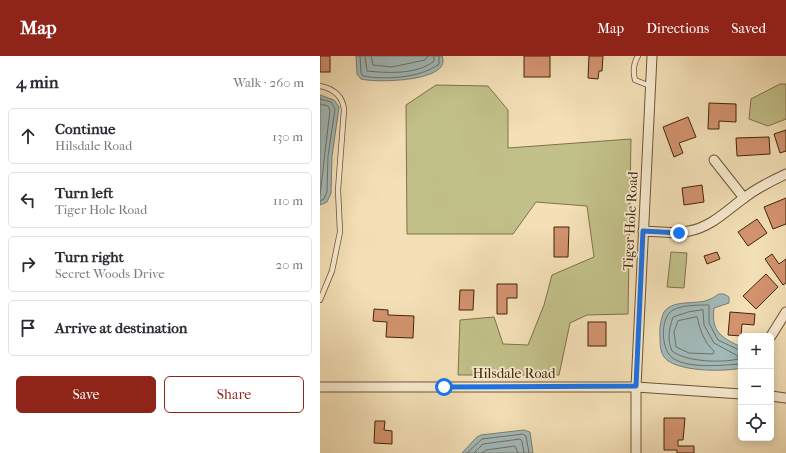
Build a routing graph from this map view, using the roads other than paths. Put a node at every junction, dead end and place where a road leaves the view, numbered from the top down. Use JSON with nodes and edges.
{"nodes":[{"id":1,"x":638,"y":56,"type":"edge"},
{"id":2,"x":652,"y":56,"type":"edge"},
{"id":3,"x":320,"y":86,"type":"edge"},
{"id":4,"x":650,"y":86,"type":"junction"},
{"id":5,"x":714,"y":160,"type":"dead end"},
{"id":6,"x":786,"y":174,"type":"edge"},
{"id":7,"x":744,"y":198,"type":"junction"},
{"id":8,"x":643,"y":231,"type":"junction"},
{"id":9,"x":320,"y":300,"type":"edge"},
{"id":10,"x":786,"y":312,"type":"edge"},
{"id":11,"x":773,"y":333,"type":"edge"},
{"id":12,"x":636,"y":386,"type":"junction"},
{"id":13,"x":320,"y":388,"type":"edge"},
{"id":14,"x":738,"y":394,"type":"edge"},
{"id":15,"x":774,"y":396,"type":"edge"},
{"id":16,"x":786,"y":398,"type":"edge"},
{"id":17,"x":636,"y":453,"type":"edge"}],
"edges":[{"from":1,"to":4,"type":"lane"},
{"from":2,"to":4,"type":"street","name":"Tiger Hole Road"},
{"from":3,"to":9,"type":"lane"},
{"from":4,"to":8,"type":"street","name":"Tiger Hole Road"},
{"from":5,"to":7,"type":"street"},
{"from":6,"to":7,"type":"street"},
{"from":7,"to":8,"type":"street"},
{"from":8,"to":12,"type":"street","name":"Tiger Hole Road"},
{"from":10,"to":11,"type":"street"},
{"from":12,"to":13,"type":"street","name":"Hilsdale Road"},
{"from":12,"to":14,"type":"street","name":"Hilsdale Road"},
{"from":12,"to":17,"type":"street","name":"Tiger Hole Road"},
{"from":15,"to":16,"type":"street"}]}
